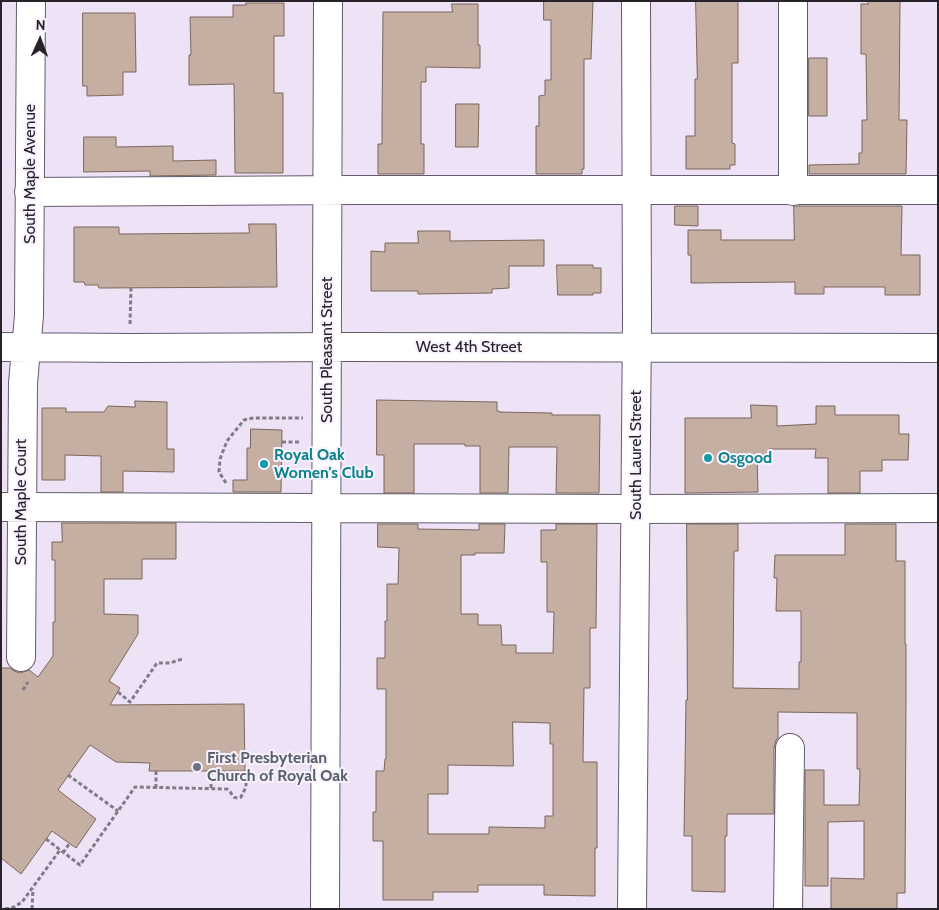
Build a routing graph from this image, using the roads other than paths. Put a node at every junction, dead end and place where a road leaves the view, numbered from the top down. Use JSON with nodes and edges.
{"nodes":[{"id":1,"x":31,"y":1,"type":"edge"},
{"id":2,"x":328,"y":1,"type":"edge"},
{"id":3,"x":636,"y":1,"type":"edge"},
{"id":4,"x":793,"y":1,"type":"edge"},
{"id":5,"x":636,"y":190,"type":"junction"},
{"id":6,"x":792,"y":190,"type":"junction"},
{"id":7,"x":938,"y":190,"type":"edge"},
{"id":8,"x":328,"y":191,"type":"junction"},
{"id":9,"x":29,"y":192,"type":"junction"},
{"id":10,"x":14,"y":347,"type":"edge"},
{"id":11,"x":327,"y":347,"type":"junction"},
{"id":12,"x":636,"y":348,"type":"junction"},
{"id":13,"x":938,"y":348,"type":"edge"},
{"id":14,"x":11,"y":507,"type":"edge"},
{"id":15,"x":326,"y":507,"type":"junction"},
{"id":16,"x":938,"y":508,"type":"edge"},
{"id":17,"x":635,"y":509,"type":"junction"},
{"id":18,"x":21,"y":657,"type":"dead end"},
{"id":19,"x":790,"y":748,"type":"dead end"},
{"id":20,"x":325,"y":909,"type":"edge"},
{"id":21,"x":632,"y":909,"type":"edge"},
{"id":22,"x":788,"y":909,"type":"edge"}],
"edges":[{"from":1,"to":9,"type":"street","name":"South Maple Avenue"},
{"from":2,"to":8,"type":"street","name":"South Pleasant Street"},
{"from":3,"to":5,"type":"street","name":"South Laurel Street"},
{"from":4,"to":6,"type":"street"},
{"from":5,"to":6,"type":"street"},
{"from":5,"to":8,"type":"street"},
{"from":5,"to":12,"type":"street","name":"South Laurel Street"},
{"from":6,"to":7,"type":"street"},
{"from":8,"to":9,"type":"street"},
{"from":8,"to":11,"type":"street","name":"South Pleasant Street"},
{"from":9,"to":10,"type":"street","name":"South Maple Avenue"},
{"from":10,"to":11,"type":"street","name":"West 4th Street"},
{"from":10,"to":14,"type":"street","name":"South Maple Court"},
{"from":11,"to":12,"type":"street","name":"West 4th Street"},
{"from":11,"to":15,"type":"street","name":"South Pleasant Street"},
{"from":12,"to":13,"type":"street","name":"West 4th Street"},
{"from":12,"to":17,"type":"street","name":"South Laurel Street"},
{"from":14,"to":15,"type":"street"},
{"from":14,"to":18,"type":"street","name":"South Maple Court"},
{"from":15,"to":17,"type":"street"},
{"from":15,"to":20,"type":"street","name":"South Pleasant Street"},
{"from":16,"to":17,"type":"street"},
{"from":17,"to":21,"type":"street","name":"South Laurel Street"},
{"from":19,"to":22,"type":"street"}]}
